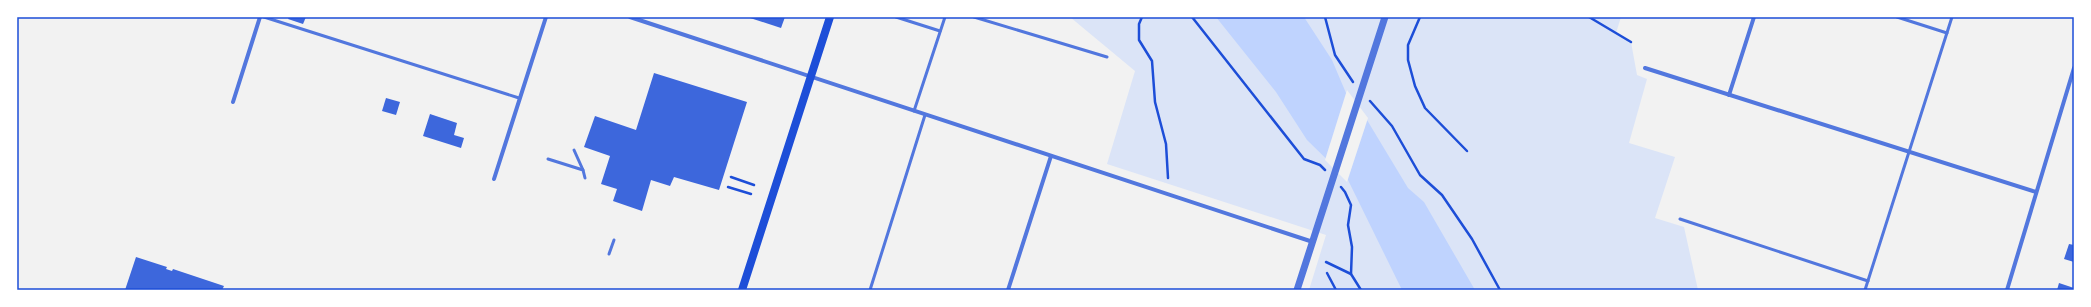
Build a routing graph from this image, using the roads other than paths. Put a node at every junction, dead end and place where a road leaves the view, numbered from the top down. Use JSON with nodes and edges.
{"nodes":[{"id":1,"x":260,"y":17,"type":"edge"},
{"id":2,"x":264,"y":17,"type":"edge"},
{"id":3,"x":546,"y":17,"type":"edge"},
{"id":4,"x":630,"y":17,"type":"edge"},
{"id":5,"x":830,"y":17,"type":"edge"},
{"id":6,"x":896,"y":17,"type":"edge"},
{"id":7,"x":945,"y":17,"type":"edge"},
{"id":8,"x":974,"y":17,"type":"edge"},
{"id":9,"x":1385,"y":17,"type":"edge"},
{"id":10,"x":1754,"y":17,"type":"edge"},
{"id":11,"x":1897,"y":17,"type":"edge"},
{"id":12,"x":1952,"y":17,"type":"edge"},
{"id":13,"x":636,"y":18,"type":"edge"},
{"id":14,"x":940,"y":31,"type":"junction"},
{"id":15,"x":1947,"y":33,"type":"junction"},
{"id":16,"x":1107,"y":57,"type":"dead end"},
{"id":17,"x":1645,"y":68,"type":"dead end"},
{"id":18,"x":2074,"y":68,"type":"edge"},
{"id":19,"x":811,"y":77,"type":"junction"},
{"id":20,"x":1729,"y":95,"type":"junction"},
{"id":21,"x":519,"y":98,"type":"junction"},
{"id":22,"x":233,"y":102,"type":"dead end"},
{"id":23,"x":914,"y":111,"type":"junction"},
{"id":24,"x":925,"y":115,"type":"junction"},
{"id":25,"x":574,"y":150,"type":"dead end"},
{"id":26,"x":1909,"y":152,"type":"junction"},
{"id":27,"x":1051,"y":156,"type":"junction"},
{"id":28,"x":548,"y":159,"type":"dead end"},
{"id":29,"x":583,"y":170,"type":"junction"},
{"id":30,"x":585,"y":178,"type":"dead end"},
{"id":31,"x":494,"y":179,"type":"dead end"},
{"id":32,"x":2036,"y":192,"type":"junction"},
{"id":33,"x":1680,"y":219,"type":"dead end"},
{"id":34,"x":614,"y":240,"type":"dead end"},
{"id":35,"x":1312,"y":242,"type":"junction"},
{"id":36,"x":610,"y":254,"type":"dead end"},
{"id":37,"x":1868,"y":281,"type":"junction"},
{"id":38,"x":742,"y":290,"type":"edge"},
{"id":39,"x":870,"y":290,"type":"edge"},
{"id":40,"x":1008,"y":290,"type":"edge"},
{"id":41,"x":1297,"y":290,"type":"edge"},
{"id":42,"x":1865,"y":290,"type":"edge"},
{"id":43,"x":2007,"y":290,"type":"edge"}],
"edges":[{"from":1,"to":22,"type":"street"},
{"from":2,"to":21,"type":"lane"},
{"from":3,"to":21,"type":"street"},
{"from":4,"to":13,"type":"street"},
{"from":5,"to":19,"type":"main road"},
{"from":6,"to":14,"type":"lane"},
{"from":7,"to":14,"type":"lane"},
{"from":8,"to":16,"type":"lane"},
{"from":9,"to":35,"type":"street"},
{"from":10,"to":20,"type":"street"},
{"from":11,"to":15,"type":"lane"},
{"from":12,"to":15,"type":"lane"},
{"from":13,"to":19,"type":"street"},
{"from":14,"to":23,"type":"lane"},
{"from":15,"to":26,"type":"lane"},
{"from":17,"to":20,"type":"street"},
{"from":18,"to":32,"type":"street"},
{"from":19,"to":23,"type":"street"},
{"from":19,"to":38,"type":"main road"},
{"from":20,"to":26,"type":"street"},
{"from":21,"to":31,"type":"street"},
{"from":23,"to":24,"type":"street"},
{"from":24,"to":27,"type":"street"},
{"from":24,"to":39,"type":"lane"},
{"from":25,"to":29,"type":"lane"},
{"from":26,"to":32,"type":"street"},
{"from":26,"to":37,"type":"lane"},
{"from":27,"to":35,"type":"street"},
{"from":27,"to":40,"type":"street"},
{"from":28,"to":29,"type":"lane"},
{"from":29,"to":30,"type":"lane"},
{"from":32,"to":43,"type":"street"},
{"from":33,"to":37,"type":"lane"},
{"from":34,"to":36,"type":"lane"},
{"from":35,"to":41,"type":"street"},
{"from":37,"to":42,"type":"lane"}]}
